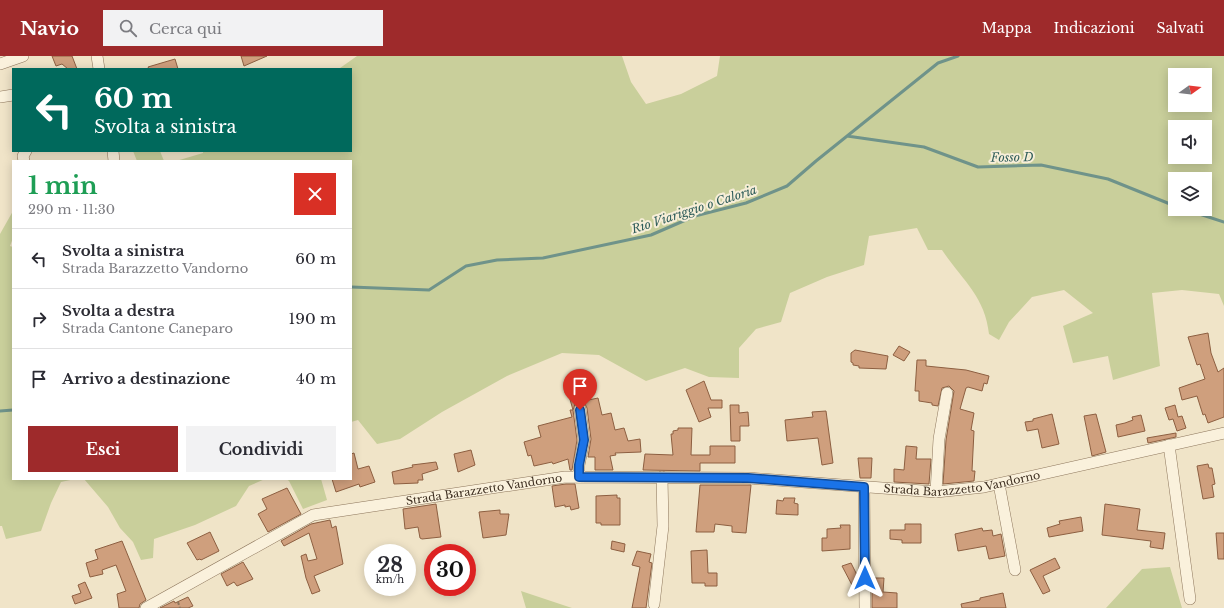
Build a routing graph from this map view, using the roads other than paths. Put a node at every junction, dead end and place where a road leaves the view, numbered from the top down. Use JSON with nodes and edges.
{"nodes":[{"id":1,"x":23,"y":56,"type":"edge"},
{"id":2,"x":97,"y":56,"type":"edge"},
{"id":3,"x":0,"y":64,"type":"edge"},
{"id":4,"x":99,"y":68,"type":"edge"},
{"id":5,"x":12,"y":95,"type":"edge"},
{"id":6,"x":0,"y":97,"type":"edge"},
{"id":7,"x":947,"y":393,"type":"dead end"},
{"id":8,"x":580,"y":410,"type":"dead end"},
{"id":9,"x":1224,"y":432,"type":"edge"},
{"id":10,"x":1169,"y":445,"type":"junction"},
{"id":11,"x":579,"y":477,"type":"junction"},
{"id":12,"x":662,"y":477,"type":"junction"},
{"id":13,"x":999,"y":484,"type":"junction"},
{"id":14,"x":864,"y":487,"type":"junction"},
{"id":15,"x":936,"y":492,"type":"junction"},
{"id":16,"x":1015,"y":570,"type":"dead end"},
{"id":17,"x":1190,"y":599,"type":"dead end"},
{"id":18,"x":654,"y":604,"type":"dead end"},
{"id":19,"x":146,"y":608,"type":"edge"},
{"id":20,"x":865,"y":608,"type":"edge"}],
"edges":[{"from":1,"to":3,"type":"street"},
{"from":2,"to":4,"type":"street"},
{"from":5,"to":6,"type":"street"},
{"from":7,"to":15,"type":"street"},
{"from":8,"to":11,"type":"street"},
{"from":9,"to":10,"type":"street","name":"Strada Barazzetto Vandorno"},
{"from":10,"to":13,"type":"street","name":"Strada Barazzetto Vandorno"},
{"from":10,"to":17,"type":"street"},
{"from":11,"to":12,"type":"street","name":"Strada Barazzetto Vandorno"},
{"from":11,"to":19,"type":"street","name":"Strada Barazzetto Vandorno"},
{"from":12,"to":14,"type":"street","name":"Strada Barazzetto Vandorno"},
{"from":12,"to":18,"type":"street"},
{"from":13,"to":15,"type":"street","name":"Strada Barazzetto Vandorno"},
{"from":13,"to":16,"type":"street"},
{"from":14,"to":15,"type":"street","name":"Strada Barazzetto Vandorno"},
{"from":14,"to":20,"type":"street"}]}
